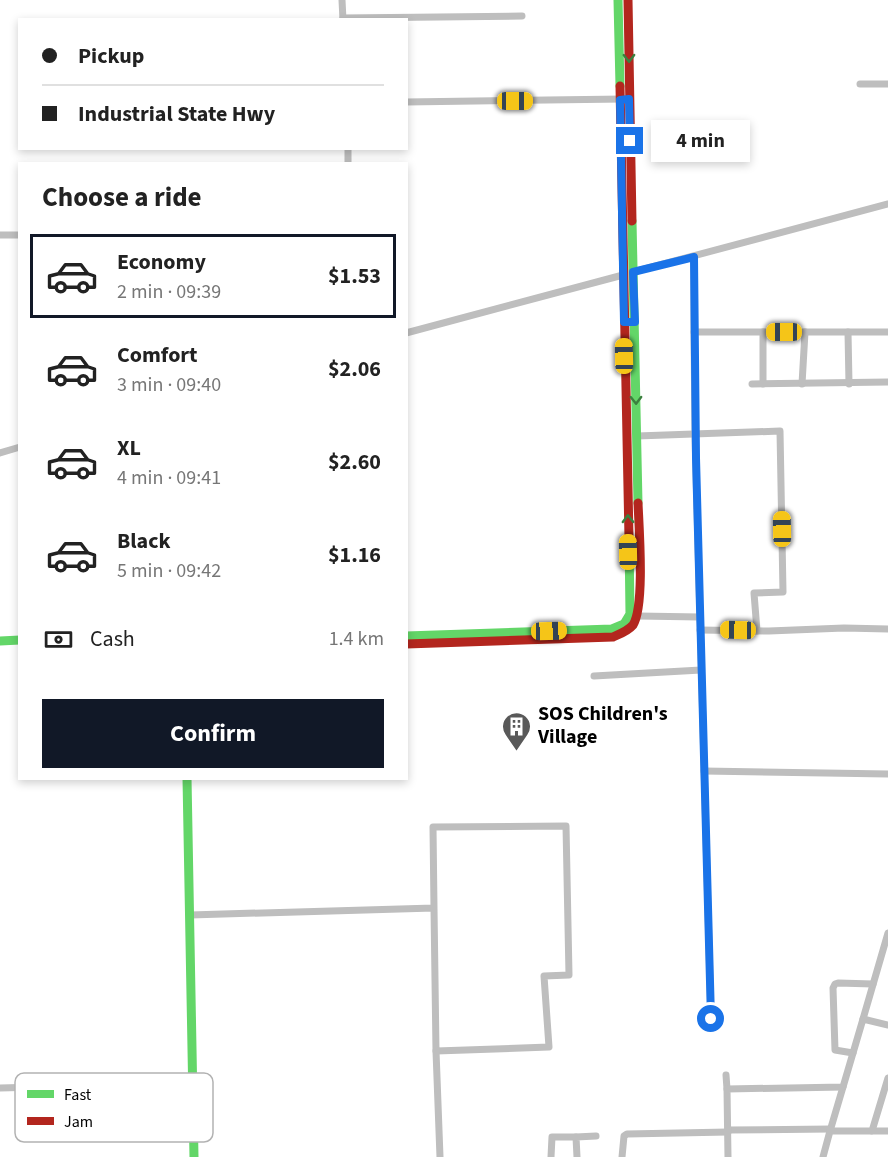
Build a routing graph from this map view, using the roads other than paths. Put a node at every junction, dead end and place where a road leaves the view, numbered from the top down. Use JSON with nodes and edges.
{"nodes":[{"id":1,"x":342,"y":0,"type":"edge"},
{"id":2,"x":618,"y":0,"type":"edge"},
{"id":3,"x":628,"y":0,"type":"edge"},
{"id":4,"x":522,"y":16,"type":"dead end"},
{"id":5,"x":343,"y":18,"type":"edge"},
{"id":6,"x":403,"y":18,"type":"edge"},
{"id":7,"x":860,"y":84,"type":"dead end"},
{"id":8,"x":888,"y":84,"type":"edge"},
{"id":9,"x":625,"y":100,"type":"junction"},
{"id":10,"x":408,"y":102,"type":"edge"},
{"id":11,"x":888,"y":204,"type":"edge"},
{"id":12,"x":622,"y":223,"type":"junction"},
{"id":13,"x":632,"y":223,"type":"junction"},
{"id":14,"x":0,"y":235,"type":"edge"},
{"id":15,"x":18,"y":235,"type":"edge"},
{"id":16,"x":694,"y":257,"type":"junction"},
{"id":17,"x":633,"y":272,"type":"junction"},
{"id":18,"x":623,"y":275,"type":"junction"},
{"id":19,"x":624,"y":322,"type":"junction"},
{"id":20,"x":635,"y":322,"type":"junction"},
{"id":21,"x":408,"y":332,"type":"edge"},
{"id":22,"x":694,"y":332,"type":"junction"},
{"id":23,"x":763,"y":332,"type":"junction"},
{"id":24,"x":805,"y":332,"type":"junction"},
{"id":25,"x":848,"y":332,"type":"junction"},
{"id":26,"x":888,"y":332,"type":"edge"},
{"id":27,"x":888,"y":382,"type":"edge"},
{"id":28,"x":753,"y":384,"type":"dead end"},
{"id":29,"x":763,"y":384,"type":"junction"},
{"id":30,"x":802,"y":384,"type":"junction"},
{"id":31,"x":849,"y":384,"type":"junction"},
{"id":32,"x":695,"y":435,"type":"junction"},
{"id":33,"x":637,"y":436,"type":"junction"},
{"id":34,"x":18,"y":448,"type":"edge"},
{"id":35,"x":0,"y":453,"type":"edge"},
{"id":36,"x":638,"y":616,"type":"junction"},
{"id":37,"x":700,"y":617,"type":"junction"},
{"id":38,"x":888,"y":629,"type":"edge"},
{"id":39,"x":700,"y":630,"type":"junction"},
{"id":40,"x":757,"y":631,"type":"junction"},
{"id":41,"x":408,"y":636,"type":"edge"},
{"id":42,"x":18,"y":640,"type":"edge"},
{"id":43,"x":0,"y":641,"type":"edge"},
{"id":44,"x":408,"y":644,"type":"edge"},
{"id":45,"x":701,"y":670,"type":"junction"},
{"id":46,"x":594,"y":676,"type":"dead end"},
{"id":47,"x":704,"y":771,"type":"junction"},
{"id":48,"x":888,"y":774,"type":"edge"},
{"id":49,"x":187,"y":780,"type":"edge"},
{"id":50,"x":434,"y":908,"type":"junction"},
{"id":51,"x":190,"y":915,"type":"junction"},
{"id":52,"x":888,"y":933,"type":"edge"},
{"id":53,"x":873,"y":984,"type":"junction"},
{"id":54,"x":711,"y":1019,"type":"dead end"},
{"id":55,"x":863,"y":1019,"type":"junction"},
{"id":56,"x":888,"y":1025,"type":"edge"},
{"id":57,"x":436,"y":1051,"type":"junction"},
{"id":58,"x":853,"y":1053,"type":"junction"},
{"id":59,"x":193,"y":1073,"type":"edge"},
{"id":60,"x":726,"y":1076,"type":"dead end"},
{"id":61,"x":888,"y":1078,"type":"edge"},
{"id":62,"x":843,"y":1087,"type":"junction"},
{"id":63,"x":0,"y":1088,"type":"edge"},
{"id":64,"x":15,"y":1088,"type":"edge"},
{"id":65,"x":727,"y":1089,"type":"junction"},
{"id":66,"x":886,"y":1094,"type":"edge"},
{"id":67,"x":831,"y":1130,"type":"junction"},
{"id":68,"x":728,"y":1131,"type":"junction"},
{"id":69,"x":873,"y":1131,"type":"junction"},
{"id":70,"x":888,"y":1131,"type":"edge"},
{"id":71,"x":596,"y":1136,"type":"dead end"},
{"id":72,"x":576,"y":1137,"type":"junction"},
{"id":73,"x":194,"y":1142,"type":"edge"},
{"id":74,"x":194,"y":1157,"type":"edge"},
{"id":75,"x":440,"y":1157,"type":"edge"},
{"id":76,"x":551,"y":1157,"type":"edge"},
{"id":77,"x":576,"y":1157,"type":"edge"},
{"id":78,"x":622,"y":1157,"type":"edge"},
{"id":79,"x":728,"y":1157,"type":"edge"},
{"id":80,"x":823,"y":1157,"type":"edge"}],
"edges":[{"from":1,"to":5,"type":"street"},
{"from":2,"to":9,"type":"main road"},
{"from":3,"to":9,"type":"main road","one_way":true},
{"from":4,"to":6,"type":"street"},
{"from":7,"to":8,"type":"street"},
{"from":9,"to":10,"type":"street"},
{"from":9,"to":12,"type":"main road"},
{"from":9,"to":13,"type":"main road"},
{"from":11,"to":16,"type":"street"},
{"from":12,"to":13,"type":"main road"},
{"from":12,"to":18,"type":"main road"},
{"from":13,"to":17,"type":"main road"},
{"from":14,"to":15,"type":"street"},
{"from":16,"to":17,"type":"street"},
{"from":16,"to":22,"type":"street"},
{"from":17,"to":20,"type":"main road"},
{"from":18,"to":19,"type":"main road"},
{"from":18,"to":21,"type":"street"},
{"from":19,"to":20,"type":"main road"},
{"from":41,"to":19,"type":"main road","one_way":true},
{"from":20,"to":33,"type":"main road","one_way":true},
{"from":22,"to":23,"type":"street"},
{"from":22,"to":32,"type":"street"},
{"from":23,"to":24,"type":"street"},
{"from":23,"to":29,"type":"street"},
{"from":24,"to":25,"type":"street"},
{"from":24,"to":30,"type":"street"},
{"from":25,"to":26,"type":"street"},
{"from":25,"to":31,"type":"street"},
{"from":27,"to":31,"type":"street"},
{"from":28,"to":29,"type":"street"},
{"from":29,"to":30,"type":"street"},
{"from":30,"to":31,"type":"street"},
{"from":32,"to":33,"type":"street"},
{"from":32,"to":37,"type":"street"},
{"from":32,"to":40,"type":"street"},
{"from":33,"to":36,"type":"main road"},
{"from":34,"to":35,"type":"street"},
{"from":36,"to":37,"type":"street"},
{"from":36,"to":44,"type":"main road"},
{"from":37,"to":39,"type":"street"},
{"from":38,"to":40,"type":"street"},
{"from":39,"to":40,"type":"street"},
{"from":39,"to":45,"type":"street"},
{"from":42,"to":43,"type":"main road"},
{"from":45,"to":46,"type":"street"},
{"from":45,"to":47,"type":"street"},
{"from":47,"to":48,"type":"street"},
{"from":47,"to":54,"type":"street"},
{"from":49,"to":51,"type":"main road"},
{"from":50,"to":51,"type":"street"},
{"from":50,"to":57,"type":"street"},
{"from":50,"to":57,"type":"street"},
{"from":51,"to":59,"type":"main road"},
{"from":52,"to":53,"type":"street"},
{"from":53,"to":55,"type":"street"},
{"from":53,"to":58,"type":"street"},
{"from":55,"to":56,"type":"street"},
{"from":55,"to":58,"type":"street"},
{"from":57,"to":75,"type":"street"},
{"from":58,"to":62,"type":"street"},
{"from":60,"to":65,"type":"street"},
{"from":61,"to":66,"type":"street"},
{"from":62,"to":65,"type":"street"},
{"from":62,"to":67,"type":"street"},
{"from":63,"to":64,"type":"street"},
{"from":65,"to":68,"type":"street"},
{"from":66,"to":69,"type":"street"},
{"from":67,"to":68,"type":"street"},
{"from":67,"to":69,"type":"street"},
{"from":67,"to":80,"type":"street"},
{"from":68,"to":78,"type":"street"},
{"from":68,"to":79,"type":"street"},
{"from":69,"to":70,"type":"street"},
{"from":71,"to":72,"type":"street"},
{"from":72,"to":76,"type":"street"},
{"from":72,"to":77,"type":"street"},
{"from":73,"to":74,"type":"main road"}]}
